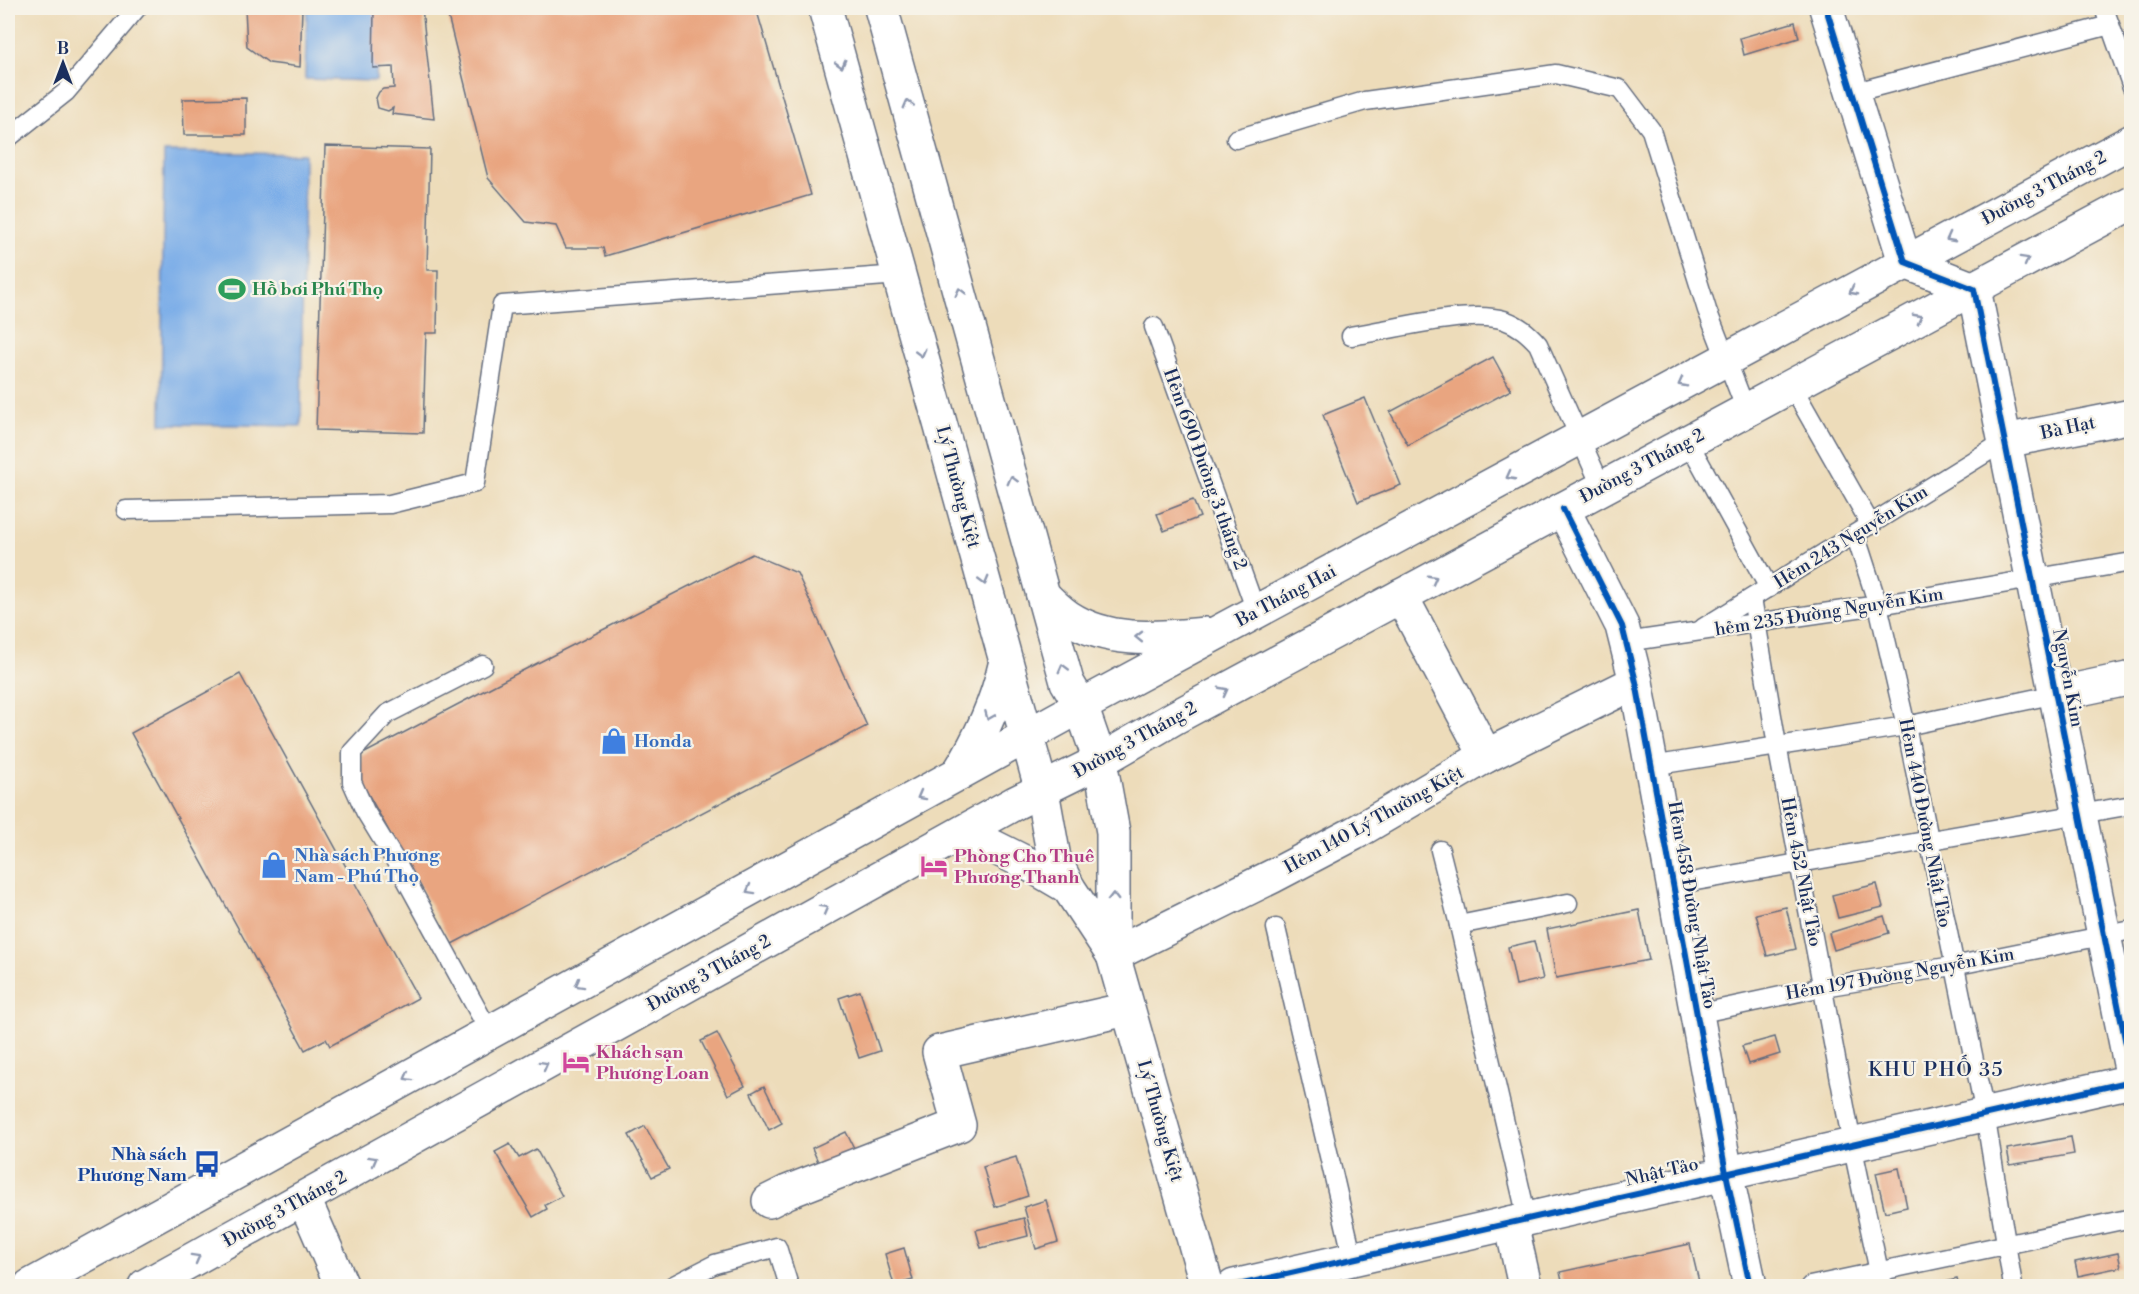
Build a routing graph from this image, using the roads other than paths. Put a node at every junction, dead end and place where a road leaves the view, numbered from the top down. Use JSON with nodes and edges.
{"nodes":[{"id":1,"x":137,"y":8,"type":"edge"},
{"id":2,"x":825,"y":8,"type":"edge"},
{"id":3,"x":880,"y":8,"type":"edge"},
{"id":4,"x":1826,"y":8,"type":"edge"},
{"id":5,"x":2107,"y":16,"type":"edge"},
{"id":6,"x":2132,"y":87,"type":"edge"},
{"id":7,"x":1852,"y":93,"type":"junction"},
{"id":8,"x":8,"y":138,"type":"edge"},
{"id":9,"x":1236,"y":139,"type":"dead end"},
{"id":10,"x":2132,"y":141,"type":"edge"},
{"id":11,"x":2132,"y":203,"type":"edge"},
{"id":12,"x":1905,"y":262,"type":"junction"},
{"id":13,"x":899,"y":275,"type":"junction"},
{"id":14,"x":1974,"y":289,"type":"junction"},
{"id":15,"x":1154,"y":327,"type":"dead end"},
{"id":16,"x":1351,"y":336,"type":"dead end"},
{"id":17,"x":1726,"y":360,"type":"junction"},
{"id":18,"x":1792,"y":386,"type":"junction"},
{"id":19,"x":1746,"y":410,"type":"junction"},
{"id":20,"x":2132,"y":416,"type":"edge"},
{"id":21,"x":1580,"y":438,"type":"junction"},
{"id":22,"x":1688,"y":441,"type":"junction"},
{"id":23,"x":2005,"y":441,"type":"junction"},
{"id":24,"x":1602,"y":488,"type":"junction"},
{"id":25,"x":1563,"y":509,"type":"junction"},
{"id":26,"x":126,"y":510,"type":"dead end"},
{"id":27,"x":1863,"y":530,"type":"junction"},
{"id":28,"x":1354,"y":560,"type":"joint"},
{"id":29,"x":2132,"y":562,"type":"edge"},
{"id":30,"x":2032,"y":580,"type":"junction"},
{"id":31,"x":1769,"y":588,"type":"junction"},
{"id":32,"x":1043,"y":595,"type":"junction"},
{"id":33,"x":1401,"y":596,"type":"junction"},
{"id":34,"x":1752,"y":598,"type":"junction"},
{"id":35,"x":1878,"y":605,"type":"junction"},
{"id":36,"x":1256,"y":611,"type":"junction"},
{"id":37,"x":1755,"y":624,"type":"junction"},
{"id":38,"x":1696,"y":632,"type":"junction"},
{"id":39,"x":1218,"y":633,"type":"junction"},
{"id":40,"x":1626,"y":642,"type":"junction"},
{"id":41,"x":1006,"y":660,"type":"junction"},
{"id":42,"x":483,"y":665,"type":"dead end"},
{"id":43,"x":2132,"y":678,"type":"edge"},
{"id":44,"x":1635,"y":682,"type":"junction"},
{"id":45,"x":2056,"y":694,"type":"junction"},
{"id":46,"x":1081,"y":706,"type":"junction"},
{"id":47,"x":1906,"y":726,"type":"junction"},
{"id":48,"x":1027,"y":737,"type":"junction"},
{"id":49,"x":1777,"y":745,"type":"junction"},
{"id":50,"x":1486,"y":756,"type":"junction"},
{"id":51,"x":1100,"y":761,"type":"junction"},
{"id":52,"x":1651,"y":766,"type":"junction"},
{"id":53,"x":957,"y":775,"type":"junction"},
{"id":54,"x":1042,"y":790,"type":"junction"},
{"id":55,"x":2132,"y":805,"type":"edge"},
{"id":56,"x":2079,"y":815,"type":"junction"},
{"id":57,"x":964,"y":832,"type":"junction"},
{"id":58,"x":1929,"y":840,"type":"junction"},
{"id":59,"x":1440,"y":850,"type":"dead end"},
{"id":60,"x":1799,"y":862,"type":"junction"},
{"id":61,"x":1673,"y":885,"type":"junction"},
{"id":62,"x":1068,"y":887,"type":"junction"},
{"id":63,"x":1568,"y":903,"type":"dead end"},
{"id":64,"x":1459,"y":924,"type":"junction"},
{"id":65,"x":1276,"y":928,"type":"dead end"},
{"id":66,"x":2118,"y":933,"type":"edge"},
{"id":67,"x":1113,"y":955,"type":"junction"},
{"id":68,"x":1953,"y":966,"type":"junction"},
{"id":69,"x":1823,"y":987,"type":"junction"},
{"id":70,"x":1127,"y":1009,"type":"junction"},
{"id":71,"x":1696,"y":1014,"type":"junction"},
{"id":72,"x":490,"y":1033,"type":"junction"},
{"id":73,"x":2132,"y":1074,"type":"edge"},
{"id":74,"x":2132,"y":1081,"type":"edge"},
{"id":75,"x":1985,"y":1114,"type":"junction"},
{"id":76,"x":1852,"y":1144,"type":"junction"},
{"id":77,"x":1726,"y":1173,"type":"junction"},
{"id":78,"x":304,"y":1199,"type":"junction"},
{"id":79,"x":769,"y":1201,"type":"dead end"},
{"id":80,"x":2132,"y":1218,"type":"edge"},
{"id":81,"x":1519,"y":1221,"type":"junction"},
{"id":82,"x":2008,"y":1245,"type":"junction"},
{"id":83,"x":1353,"y":1259,"type":"junction"},
{"id":84,"x":1881,"y":1279,"type":"edge"},
{"id":85,"x":30,"y":1287,"type":"edge"},
{"id":86,"x":145,"y":1287,"type":"edge"},
{"id":87,"x":342,"y":1287,"type":"edge"},
{"id":88,"x":672,"y":1287,"type":"edge"},
{"id":89,"x":789,"y":1287,"type":"edge"},
{"id":90,"x":1207,"y":1287,"type":"edge"},
{"id":91,"x":1234,"y":1287,"type":"edge"},
{"id":92,"x":1525,"y":1287,"type":"edge"},
{"id":93,"x":1750,"y":1287,"type":"edge"},
{"id":94,"x":1810,"y":1287,"type":"edge"},
{"id":95,"x":2013,"y":1287,"type":"edge"}],
"edges":[{"from":1,"to":8,"type":"lane"},
{"from":2,"to":13,"type":"main road","name":"Lý Thường Kiệt","one_way":true},
{"from":32,"to":3,"type":"main road","name":"Lý Thường Kiệt","one_way":true},
{"from":4,"to":7,"type":"main road"},
{"from":5,"to":6,"type":"lane"},
{"from":5,"to":7,"type":"lane"},
{"from":7,"to":12,"type":"main road"},
{"from":9,"to":17,"type":"lane"},
{"from":10,"to":12,"type":"main road","name":"Đường 3 Tháng 2","one_way":true},
{"from":14,"to":11,"type":"main road","name":"Đường 3 Tháng 2","one_way":true},
{"from":12,"to":14,"type":"main road"},
{"from":12,"to":17,"type":"main road","name":"Đường 3 Tháng 2","one_way":true},
{"from":13,"to":26,"type":"lane"},
{"from":13,"to":41,"type":"main road","name":"Lý Thường Kiệt","one_way":true},
{"from":18,"to":14,"type":"main road","name":"Đường 3 Tháng 2","one_way":true},
{"from":14,"to":23,"type":"main road","name":"Nguyễn Kim"},
{"from":15,"to":36,"type":"lane","name":"Hẻm 690 Đường 3 tháng 2"},
{"from":16,"to":21,"type":"lane"},
{"from":17,"to":19,"type":"lane"},
{"from":17,"to":21,"type":"main road","name":"Đường 3 Tháng 2","one_way":true},
{"from":18,"to":19,"type":"main road","name":"Đường 3 Tháng 2"},
{"from":18,"to":27,"type":"lane","name":"Hẻm 440 Đường Nhật Tảo"},
{"from":19,"to":22,"type":"main road","name":"Đường 3 Tháng 2"},
{"from":20,"to":23,"type":"main road","name":"Bà Hạt"},
{"from":21,"to":24,"type":"lane"},
{"from":21,"to":28,"type":"main road","name":"Đường 3 Tháng 2","one_way":true},
{"from":22,"to":24,"type":"main road","name":"Đường 3 Tháng 2"},
{"from":22,"to":31,"type":"lane"},
{"from":23,"to":27,"type":"lane","name":"Hẻm 243 Nguyễn Kim"},
{"from":23,"to":30,"type":"main road","name":"Nguyễn Kim"},
{"from":24,"to":25,"type":"main road","name":"Đường 3 Tháng 2"},
{"from":33,"to":25,"type":"main road","name":"Đường 3 Tháng 2","one_way":true},
{"from":25,"to":40,"type":"main road","name":"Hẻm 458 Đường Nhật Tảo"},
{"from":27,"to":31,"type":"lane","name":"Hẻm 243 Nguyễn Kim"},
{"from":27,"to":35,"type":"lane","name":"Hẻm 440 Đường Nhật Tảo"},
{"from":28,"to":36,"type":"main road","name":"Ba Tháng Hai"},
{"from":29,"to":30,"type":"lane","name":"hẻm 235 Đường Nguyễn Kim"},
{"from":30,"to":35,"type":"lane","name":"hẻm 235 Đường Nguyễn Kim"},
{"from":30,"to":45,"type":"main road","name":"Nguyễn Kim"},
{"from":31,"to":34,"type":"lane","name":"Hẻm 243 Nguyễn Kim"},
{"from":39,"to":32,"type":"main road","one_way":true},
{"from":46,"to":32,"type":"main road","name":"Lý Thường Kiệt","one_way":true},
{"from":33,"to":50,"type":"main road"},
{"from":51,"to":33,"type":"main road","name":"Đường 3 Tháng 2","one_way":true},
{"from":34,"to":37,"type":"lane","name":"Hẻm 452 Nhật Tảo"},
{"from":34,"to":38,"type":"lane","name":"Hẻm 243 Nguyễn Kim"},
{"from":35,"to":37,"type":"lane","name":"hẻm 235 Đường Nguyễn Kim"},
{"from":35,"to":47,"type":"lane","name":"Hẻm 440 Đường Nhật Tảo"},
{"from":36,"to":39,"type":"main road","name":"Ba Tháng Hai"},
{"from":37,"to":38,"type":"lane","name":"hẻm 235 Đường Nguyễn Kim"},
{"from":37,"to":49,"type":"lane","name":"Hẻm 452 Nhật Tảo"},
{"from":38,"to":40,"type":"lane","name":"hẻm 235 Đường Nguyễn Kim"},
{"from":39,"to":46,"type":"main road"},
{"from":40,"to":44,"type":"main road","name":"Hẻm 458 Đường Nhật Tảo"},
{"from":41,"to":48,"type":"main road","name":"Lý Thường Kiệt"},
{"from":41,"to":53,"type":"main road","one_way":true},
{"from":42,"to":72,"type":"lane"},
{"from":43,"to":45,"type":"main road"},
{"from":44,"to":50,"type":"main road","name":"Hẻm 140 Lý Thường Kiệt"},
{"from":44,"to":52,"type":"main road","name":"Hẻm 458 Đường Nhật Tảo"},
{"from":45,"to":47,"type":"lane"},
{"from":45,"to":56,"type":"main road","name":"Nguyễn Kim"},
{"from":46,"to":48,"type":"main road"},
{"from":46,"to":51,"type":"main road","name":"Lý Thường Kiệt"},
{"from":47,"to":49,"type":"lane"},
{"from":47,"to":58,"type":"lane","name":"Hẻm 440 Đường Nhật Tảo"},
{"from":48,"to":53,"type":"main road"},
{"from":48,"to":54,"type":"main road","name":"Lý Thường Kiệt"},
{"from":49,"to":52,"type":"lane"},
{"from":49,"to":60,"type":"lane","name":"Hẻm 452 Nhật Tảo"},
{"from":50,"to":67,"type":"main road","name":"Hẻm 140 Lý Thường Kiệt"},
{"from":51,"to":54,"type":"main road","name":"Đường 3 Tháng 2"},
{"from":67,"to":51,"type":"main road","name":"Lý Thường Kiệt","one_way":true},
{"from":52,"to":61,"type":"main road","name":"Hẻm 458 Đường Nhật Tảo"},
{"from":53,"to":72,"type":"main road","one_way":true},
{"from":54,"to":57,"type":"main road","name":"Đường 3 Tháng 2"},
{"from":54,"to":62,"type":"main road","name":"Lý Thường Kiệt"},
{"from":55,"to":56,"type":"lane"},
{"from":56,"to":58,"type":"lane"},
{"from":56,"to":66,"type":"main road","name":"Nguyễn Kim"},
{"from":57,"to":62,"type":"main road"},
{"from":78,"to":57,"type":"main road","name":"Đường 3 Tháng 2","one_way":true},
{"from":58,"to":60,"type":"lane"},
{"from":58,"to":68,"type":"lane","name":"Hẻm 440 Đường Nhật Tảo"},
{"from":59,"to":64,"type":"lane"},
{"from":60,"to":61,"type":"lane"},
{"from":60,"to":69,"type":"lane","name":"Hẻm 452 Nhật Tảo"},
{"from":61,"to":71,"type":"main road","name":"Hẻm 458 Đường Nhật Tảo"},
{"from":62,"to":67,"type":"main road","name":"Lý Thường Kiệt"},
{"from":63,"to":64,"type":"lane"},
{"from":64,"to":81,"type":"lane"},
{"from":65,"to":83,"type":"lane"},
{"from":66,"to":68,"type":"lane","name":"Hẻm 197 Đường Nguyễn Kim"},
{"from":66,"to":73,"type":"main road","name":"Nguyễn Kim"},
{"from":67,"to":70,"type":"main road","name":"Lý Thường Kiệt"},
{"from":68,"to":69,"type":"lane","name":"Hẻm 197 Đường Nguyễn Kim"},
{"from":68,"to":75,"type":"lane","name":"Hẻm 440 Đường Nhật Tảo"},
{"from":69,"to":71,"type":"lane","name":"Hẻm 197 Đường Nguyễn Kim"},
{"from":69,"to":76,"type":"lane","name":"Hẻm 452 Nhật Tảo"},
{"from":70,"to":79,"type":"main road"},
{"from":70,"to":90,"type":"main road","name":"Lý Thường Kiệt"},
{"from":71,"to":77,"type":"main road","name":"Hẻm 458 Đường Nhật Tảo"},
{"from":72,"to":85,"type":"main road","one_way":true},
{"from":74,"to":75,"type":"main road","name":"Nhật Tảo"},
{"from":75,"to":76,"type":"main road","name":"Nhật Tảo"},
{"from":75,"to":82,"type":"lane","name":"Hẻm 440 Đường Nhật Tảo"},
{"from":76,"to":77,"type":"main road","name":"Nhật Tảo"},
{"from":76,"to":84,"type":"lane","name":"Hẻm 452 Nhật Tảo"},
{"from":77,"to":81,"type":"main road","name":"Nhật Tảo"},
{"from":77,"to":93,"type":"main road","name":"Hẻm 458 Đường Nhật Tảo"},
{"from":86,"to":78,"type":"main road","name":"Đường 3 Tháng 2","one_way":true},
{"from":78,"to":87,"type":"main road"},
{"from":80,"to":82,"type":"lane"},
{"from":81,"to":83,"type":"main road","name":"Nhật Tảo"},
{"from":81,"to":92,"type":"main road"},
{"from":82,"to":84,"type":"lane"},
{"from":82,"to":95,"type":"lane","name":"Hẻm 440 Đường Nhật Tảo"},
{"from":83,"to":91,"type":"main road","name":"Nhật Tảo"},
{"from":84,"to":94,"type":"lane"},
{"from":88,"to":89,"type":"lane"}]}
